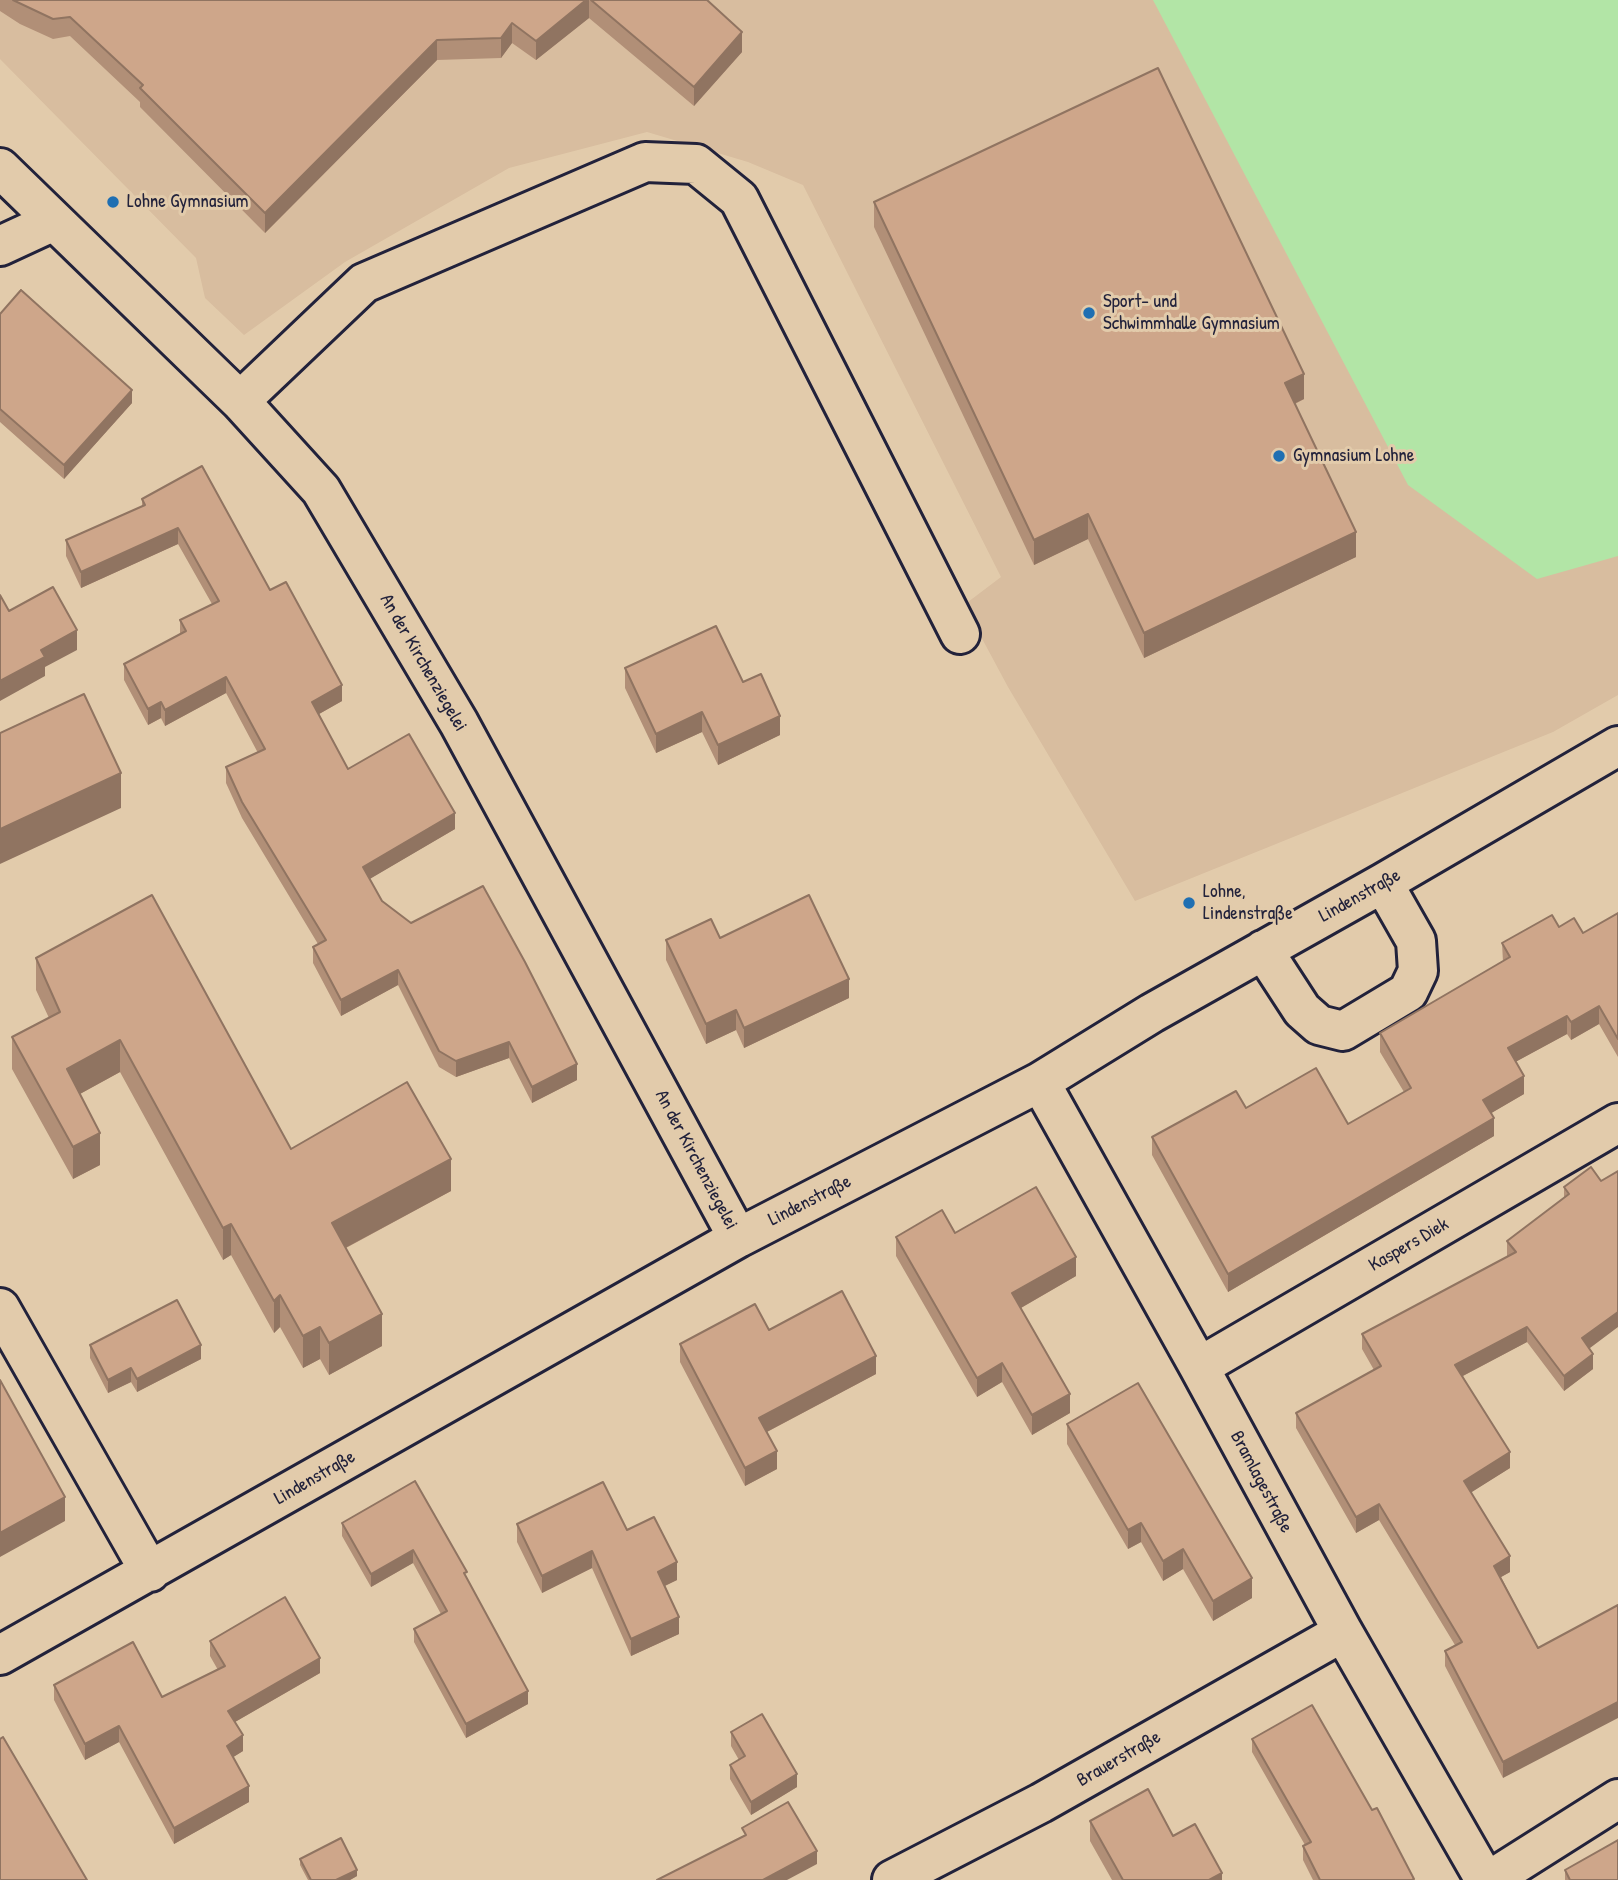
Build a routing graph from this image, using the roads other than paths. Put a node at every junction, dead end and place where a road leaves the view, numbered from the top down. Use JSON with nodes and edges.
{"nodes":[{"id":1,"x":0,"y":168,"type":"edge"},
{"id":2,"x":54,"y":221,"type":"junction"},
{"id":3,"x":0,"y":247,"type":"edge"},
{"id":4,"x":240,"y":401,"type":"junction"},
{"id":5,"x":960,"y":634,"type":"dead end"},
{"id":6,"x":1618,"y":746,"type":"edge"},
{"id":7,"x":1384,"y":883,"type":"junction"},
{"id":8,"x":1263,"y":950,"type":"junction"},
{"id":9,"x":1040,"y":1082,"type":"junction"},
{"id":10,"x":1618,"y":1123,"type":"edge"},
{"id":11,"x":738,"y":1238,"type":"junction"},
{"id":12,"x":0,"y":1308,"type":"edge"},
{"id":13,"x":1199,"y":1367,"type":"junction"},
{"id":14,"x":150,"y":1572,"type":"junction"},
{"id":15,"x":1343,"y":1632,"type":"junction"},
{"id":16,"x":0,"y":1655,"type":"edge"},
{"id":17,"x":1618,"y":1799,"type":"edge"},
{"id":18,"x":892,"y":1880,"type":"edge"},
{"id":19,"x":1487,"y":1880,"type":"edge"}],
"edges":[{"from":1,"to":2,"type":"street","name":"An der Kirchenziegelei"},
{"from":2,"to":3,"type":"street"},
{"from":2,"to":4,"type":"street","name":"An der Kirchenziegelei"},
{"from":4,"to":5,"type":"street"},
{"from":4,"to":11,"type":"street","name":"An der Kirchenziegelei"},
{"from":6,"to":7,"type":"street","name":"Lindenstraße"},
{"from":7,"to":8,"type":"street","name":"Lindenstraße"},
{"from":7,"to":8,"type":"street"},
{"from":8,"to":9,"type":"street","name":"Lindenstraße"},
{"from":9,"to":11,"type":"street","name":"Lindenstraße"},
{"from":9,"to":13,"type":"street","name":"Bramlagestraße"},
{"from":10,"to":13,"type":"street","name":"Kaspers Diek"},
{"from":11,"to":14,"type":"street","name":"Lindenstraße"},
{"from":12,"to":14,"type":"street"},
{"from":13,"to":15,"type":"street","name":"Bramlagestraße"},
{"from":14,"to":16,"type":"street","name":"Lindenstraße"},
{"from":15,"to":18,"type":"street","name":"Brauerstraße"},
{"from":15,"to":19,"type":"street","name":"Bramlagestraße"},
{"from":17,"to":19,"type":"street"}]}
